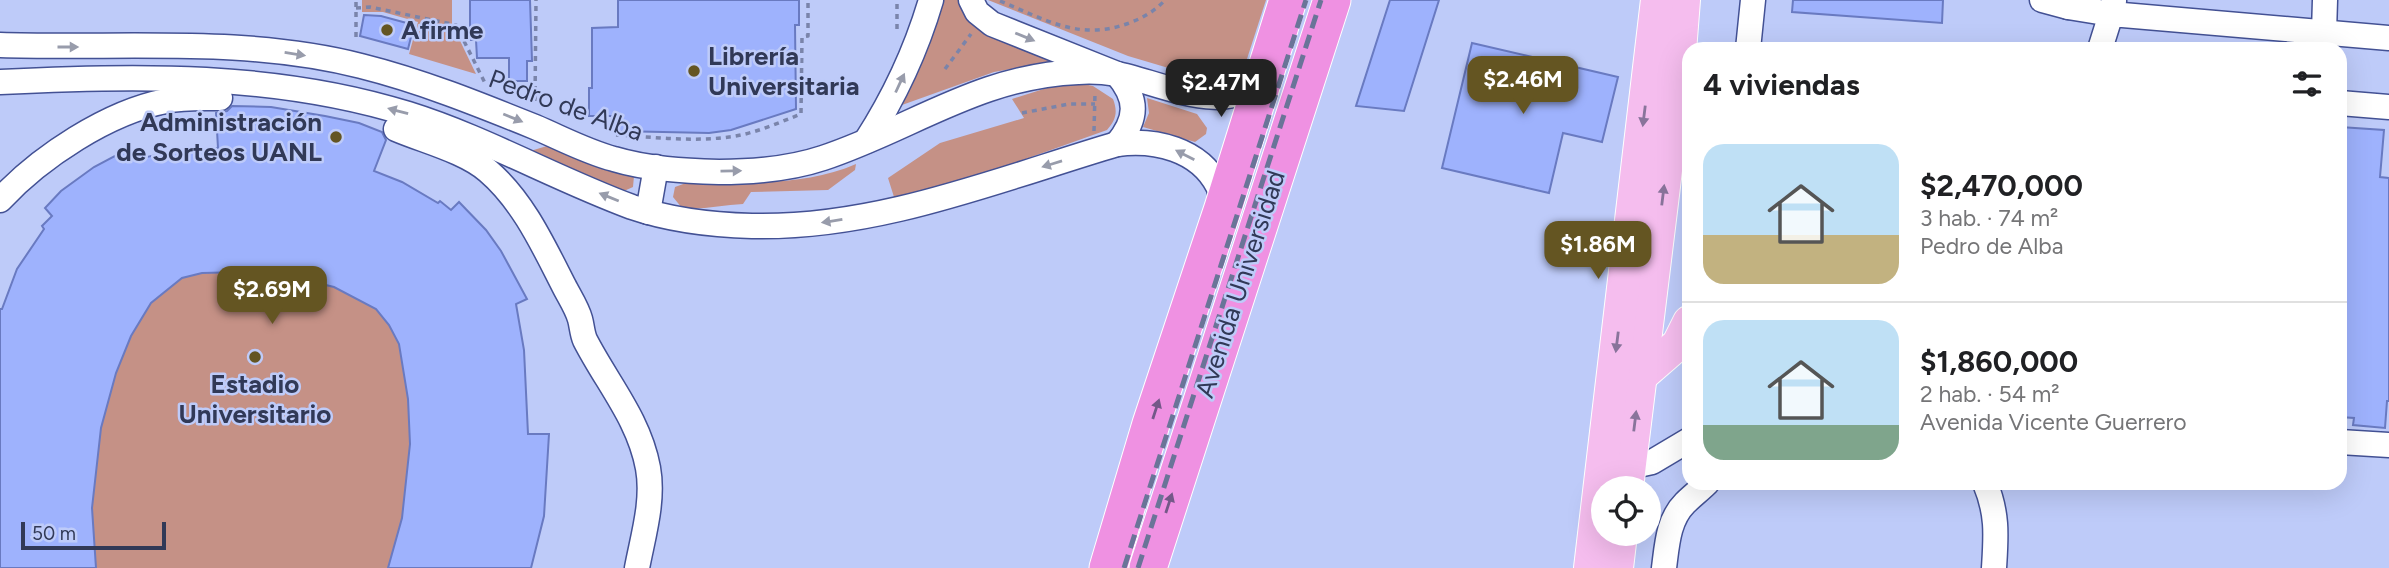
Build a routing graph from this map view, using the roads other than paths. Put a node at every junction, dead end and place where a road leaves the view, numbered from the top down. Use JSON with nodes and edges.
{"nodes":[{"id":1,"x":932,"y":0,"type":"edge"},
{"id":2,"x":971,"y":0,"type":"edge"},
{"id":3,"x":1288,"y":0,"type":"edge"},
{"id":4,"x":1332,"y":0,"type":"edge"},
{"id":5,"x":1657,"y":0,"type":"edge"},
{"id":6,"x":1684,"y":0,"type":"edge"},
{"id":7,"x":1753,"y":0,"type":"edge"},
{"id":8,"x":2042,"y":0,"type":"edge"},
{"id":9,"x":2325,"y":0,"type":"edge"},
{"id":10,"x":2068,"y":4,"type":"edge"},
{"id":11,"x":2112,"y":7,"type":"edge"},
{"id":12,"x":2324,"y":32,"type":"junction"},
{"id":13,"x":2389,"y":38,"type":"edge"},
{"id":14,"x":1275,"y":40,"type":"junction"},
{"id":15,"x":1749,"y":42,"type":"edge"},
{"id":16,"x":2102,"y":42,"type":"edge"},
{"id":17,"x":0,"y":45,"type":"edge"},
{"id":18,"x":1673,"y":64,"type":"edge"},
{"id":19,"x":1117,"y":74,"type":"junction"},
{"id":20,"x":0,"y":82,"type":"edge"},
{"id":21,"x":220,"y":98,"type":"dead end"},
{"id":22,"x":2347,"y":104,"type":"edge"},
{"id":23,"x":2389,"y":107,"type":"edge"},
{"id":24,"x":396,"y":129,"type":"dead end"},
{"id":25,"x":1106,"y":140,"type":"junction"},
{"id":26,"x":866,"y":141,"type":"junction"},
{"id":27,"x":656,"y":167,"type":"junction"},
{"id":28,"x":0,"y":200,"type":"edge"},
{"id":29,"x":1223,"y":208,"type":"junction"},
{"id":30,"x":648,"y":212,"type":"junction"},
{"id":31,"x":1682,"y":336,"type":"edge"},
{"id":32,"x":1640,"y":377,"type":"junction"},
{"id":33,"x":2347,"y":442,"type":"edge"},
{"id":34,"x":1682,"y":444,"type":"edge"},
{"id":35,"x":2389,"y":445,"type":"edge"},
{"id":36,"x":1628,"y":476,"type":"edge"},
{"id":37,"x":1631,"y":476,"type":"edge"},
{"id":38,"x":1699,"y":490,"type":"edge"},
{"id":39,"x":1987,"y":490,"type":"edge"},
{"id":40,"x":1620,"y":546,"type":"edge"},
{"id":41,"x":637,"y":568,"type":"edge"},
{"id":42,"x":1108,"y":568,"type":"edge"},
{"id":43,"x":1148,"y":568,"type":"edge"},
{"id":44,"x":1590,"y":568,"type":"edge"},
{"id":45,"x":1617,"y":568,"type":"edge"},
{"id":46,"x":1664,"y":568,"type":"edge"},
{"id":47,"x":1994,"y":568,"type":"edge"}],
"edges":[{"from":26,"to":1,"type":"street","one_way":true},
{"from":2,"to":19,"type":"street","one_way":true},
{"from":3,"to":14,"type":"highway","name":"Avenida Universidad"},
{"from":43,"to":4,"type":"highway","name":"Avenida Universidad","one_way":true},
{"from":5,"to":18,"type":"main road"},
{"from":6,"to":18,"type":"main road"},
{"from":7,"to":15,"type":"street"},
{"from":8,"to":10,"type":"street"},
{"from":9,"to":12,"type":"street"},
{"from":10,"to":11,"type":"street"},
{"from":11,"to":12,"type":"street"},
{"from":11,"to":16,"type":"street"},
{"from":12,"to":13,"type":"street"},
{"from":14,"to":19,"type":"street","name":"Pedro de Alba"},
{"from":14,"to":29,"type":"highway","name":"Avenida Universidad"},
{"from":17,"to":27,"type":"street","name":"Pedro de Alba","one_way":true},
{"from":32,"to":18,"type":"main road","one_way":true},
{"from":18,"to":44,"type":"main road","one_way":true},
{"from":19,"to":25,"type":"street"},
{"from":19,"to":26,"type":"street","name":"Pedro de Alba"},
{"from":30,"to":20,"type":"street","one_way":true},
{"from":21,"to":28,"type":"street"},
{"from":22,"to":23,"type":"street"},
{"from":24,"to":41,"type":"street"},
{"from":29,"to":25,"type":"street","one_way":true},
{"from":25,"to":30,"type":"street","one_way":true},
{"from":27,"to":26,"type":"street","name":"Pedro de Alba","one_way":true},
{"from":27,"to":30,"type":"street"},
{"from":42,"to":29,"type":"highway","name":"Avenida Universidad","one_way":true},
{"from":31,"to":32,"type":"main road"},
{"from":36,"to":32,"type":"main road","one_way":true},
{"from":33,"to":35,"type":"street"},
{"from":34,"to":37,"type":"street"},
{"from":38,"to":46,"type":"street"},
{"from":39,"to":47,"type":"street"},
{"from":40,"to":45,"type":"main road"}]}
